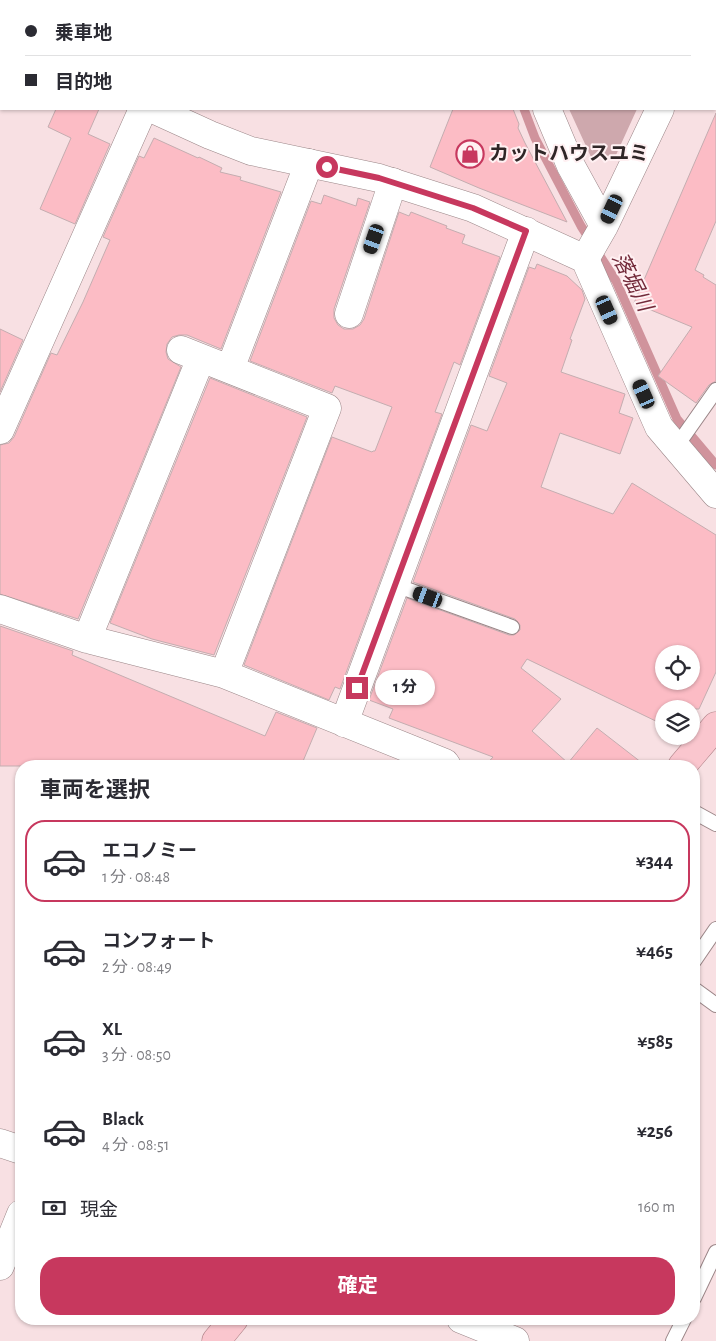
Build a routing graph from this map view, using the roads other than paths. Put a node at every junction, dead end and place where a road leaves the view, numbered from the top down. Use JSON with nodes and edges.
{"nodes":[{"id":1,"x":143,"y":110,"type":"edge"},
{"id":2,"x":155,"y":110,"type":"edge"},
{"id":3,"x":547,"y":110,"type":"edge"},
{"id":4,"x":660,"y":110,"type":"edge"},
{"id":5,"x":309,"y":163,"type":"junction"},
{"id":6,"x":393,"y":182,"type":"junction"},
{"id":7,"x":526,"y":231,"type":"junction"},
{"id":8,"x":595,"y":242,"type":"junction"},
{"id":9,"x":348,"y":314,"type":"dead end"},
{"id":10,"x":230,"y":369,"type":"junction"},
{"id":11,"x":716,"y":390,"type":"edge"},
{"id":12,"x":0,"y":430,"type":"edge"},
{"id":13,"x":679,"y":442,"type":"junction"},
{"id":14,"x":716,"y":494,"type":"edge"},
{"id":15,"x":395,"y":585,"type":"junction"},
{"id":16,"x":0,"y":609,"type":"edge"},
{"id":17,"x":512,"y":626,"type":"dead end"},
{"id":18,"x":87,"y":638,"type":"junction"},
{"id":19,"x":224,"y":674,"type":"junction"},
{"id":20,"x":344,"y":723,"type":"junction"},
{"id":21,"x":716,"y":726,"type":"edge"},
{"id":22,"x":437,"y":760,"type":"edge"},
{"id":23,"x":687,"y":760,"type":"edge"},
{"id":24,"x":700,"y":815,"type":"edge"},
{"id":25,"x":716,"y":824,"type":"edge"},
{"id":26,"x":716,"y":929,"type":"edge"},
{"id":27,"x":700,"y":952,"type":"edge"},
{"id":28,"x":700,"y":993,"type":"edge"},
{"id":29,"x":716,"y":1005,"type":"edge"},
{"id":30,"x":0,"y":1143,"type":"edge"},
{"id":31,"x":15,"y":1148,"type":"edge"},
{"id":32,"x":15,"y":1229,"type":"edge"},
{"id":33,"x":716,"y":1252,"type":"edge"},
{"id":34,"x":0,"y":1266,"type":"edge"},
{"id":35,"x":700,"y":1285,"type":"edge"},
{"id":36,"x":229,"y":1325,"type":"edge"},
{"id":37,"x":476,"y":1325,"type":"edge"},
{"id":38,"x":681,"y":1325,"type":"edge"},
{"id":39,"x":216,"y":1341,"type":"edge"},
{"id":40,"x":515,"y":1341,"type":"edge"},
{"id":41,"x":673,"y":1341,"type":"edge"}],
"edges":[{"from":1,"to":12,"type":"street"},
{"from":2,"to":5,"type":"street"},
{"from":3,"to":8,"type":"street"},
{"from":4,"to":8,"type":"street"},
{"from":5,"to":6,"type":"street"},
{"from":5,"to":10,"type":"street"},
{"from":6,"to":7,"type":"street"},
{"from":6,"to":9,"type":"street"},
{"from":7,"to":8,"type":"street"},
{"from":7,"to":15,"type":"street"},
{"from":8,"to":13,"type":"street"},
{"from":10,"to":18,"type":"street"},
{"from":10,"to":19,"type":"street"},
{"from":11,"to":13,"type":"lane"},
{"from":13,"to":14,"type":"street"},
{"from":15,"to":17,"type":"lane"},
{"from":15,"to":20,"type":"street"},
{"from":16,"to":18,"type":"street"},
{"from":18,"to":19,"type":"street"},
{"from":19,"to":20,"type":"street"},
{"from":20,"to":22,"type":"street"},
{"from":21,"to":23,"type":"highway"},
{"from":24,"to":25,"type":"lane"},
{"from":26,"to":27,"type":"lane"},
{"from":28,"to":29,"type":"lane"},
{"from":30,"to":31,"type":"street"},
{"from":32,"to":34,"type":"street"},
{"from":33,"to":35,"type":"lane"},
{"from":36,"to":39,"type":"highway"},
{"from":37,"to":40,"type":"street"},
{"from":38,"to":41,"type":"lane"}]}
